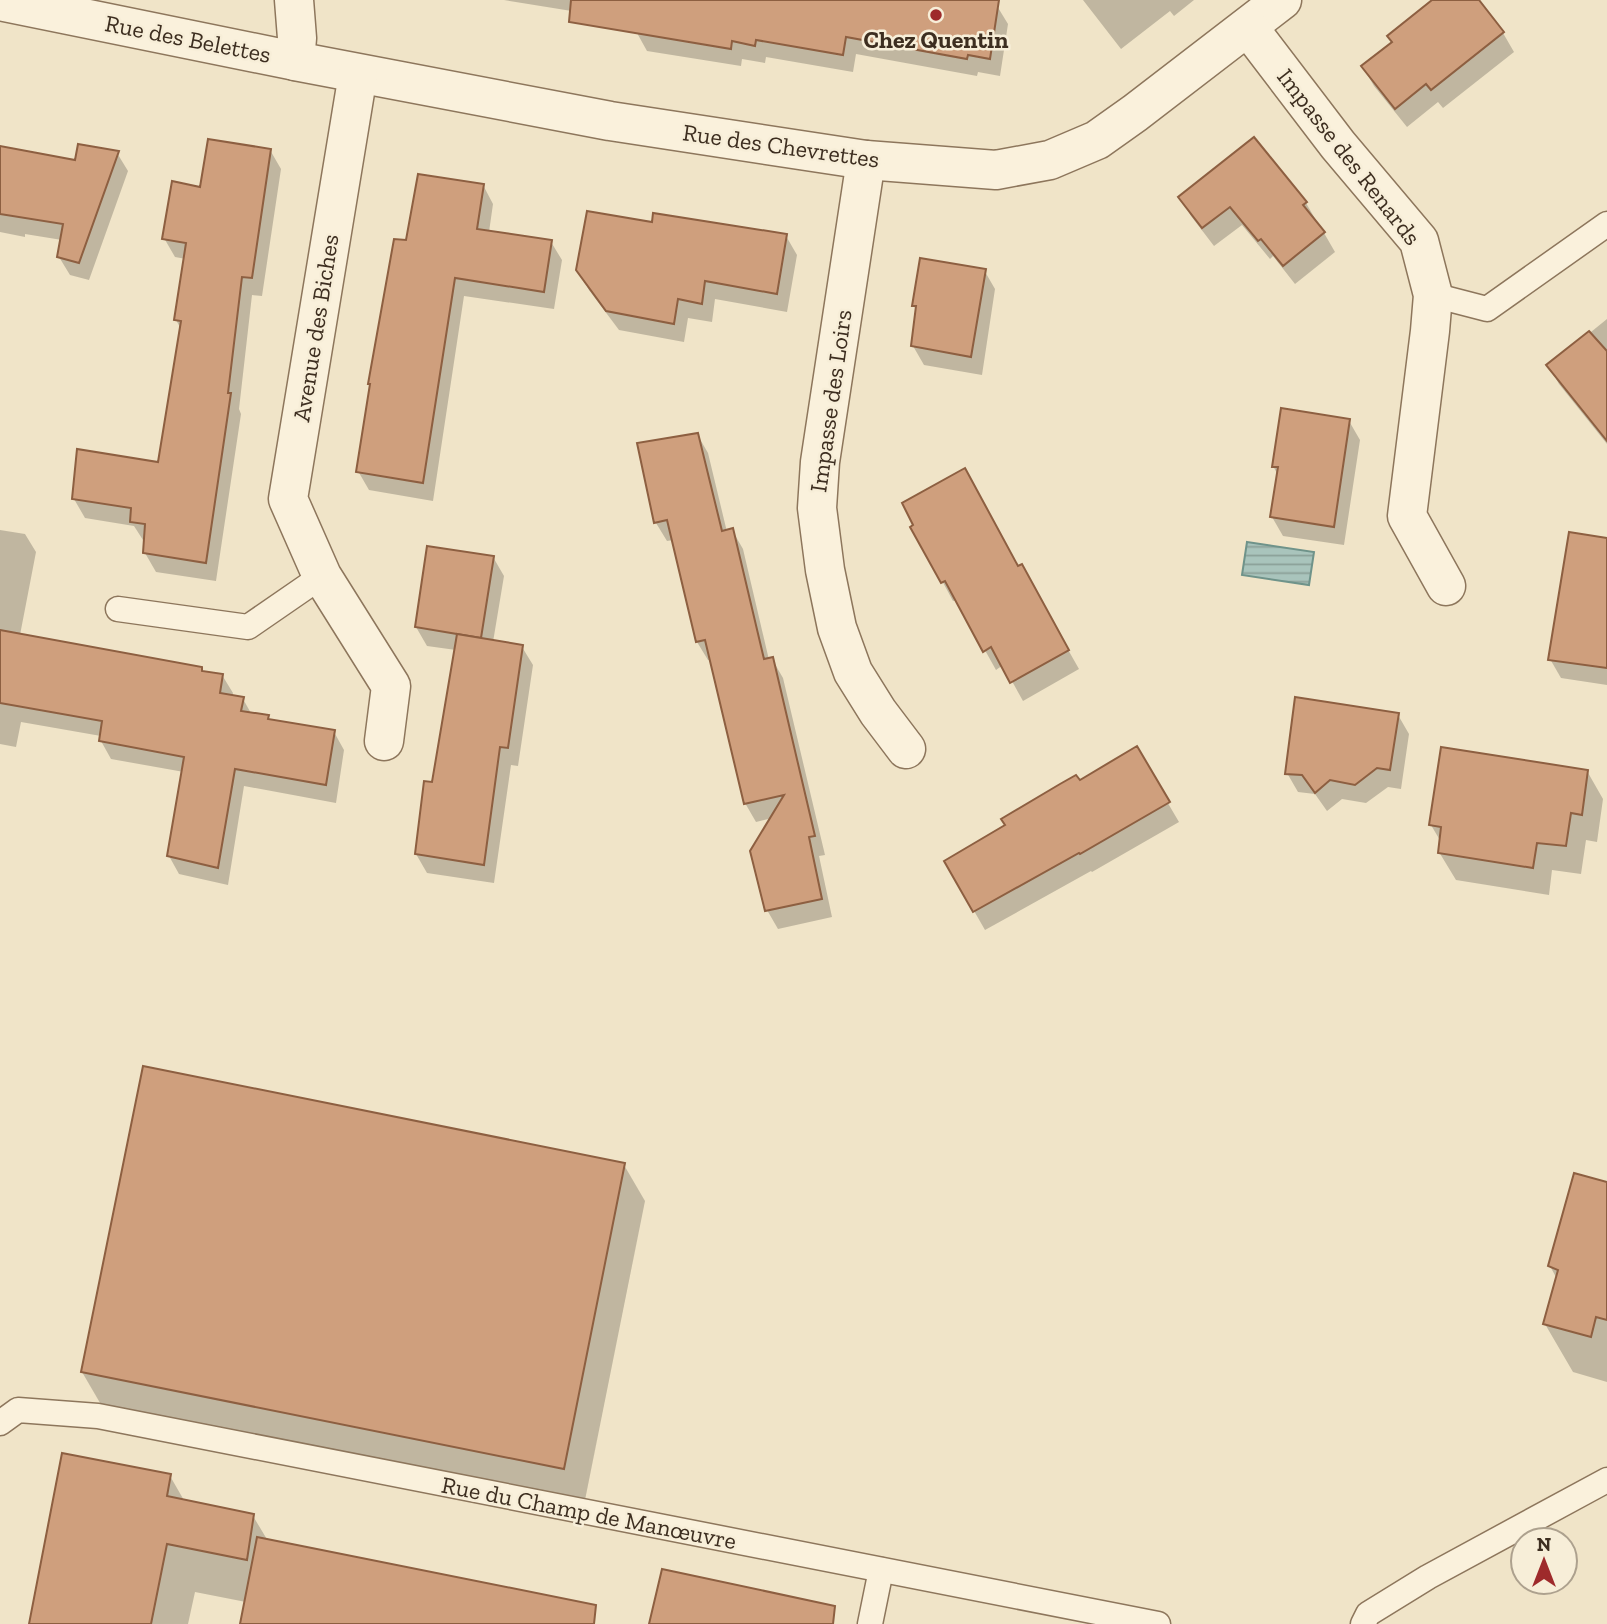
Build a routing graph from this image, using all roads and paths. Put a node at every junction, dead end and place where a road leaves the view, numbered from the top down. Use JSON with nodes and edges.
{"nodes":[{"id":1,"x":294,"y":0,"type":"edge"},
{"id":2,"x":1282,"y":0,"type":"edge"},
{"id":3,"x":0,"y":1,"type":"edge"},
{"id":4,"x":1248,"y":27,"type":"junction"},
{"id":5,"x":295,"y":61,"type":"junction"},
{"id":6,"x":358,"y":74,"type":"junction"},
{"id":7,"x":866,"y":160,"type":"junction"},
{"id":8,"x":1607,"y":224,"type":"edge"},
{"id":9,"x":1433,"y":295,"type":"junction"},
{"id":10,"x":322,"y":576,"type":"junction"},
{"id":11,"x":1446,"y":586,"type":"dead end"},
{"id":12,"x":118,"y":609,"type":"dead end"},
{"id":13,"x":384,"y":741,"type":"dead end"},
{"id":14,"x":906,"y":749,"type":"dead end"},
{"id":15,"x":9,"y":1417,"type":"edge"},
{"id":16,"x":1607,"y":1479,"type":"edge"},
{"id":17,"x":881,"y":1570,"type":"junction"},
{"id":18,"x":870,"y":1624,"type":"edge"},
{"id":19,"x":1158,"y":1624,"type":"edge"},
{"id":20,"x":1363,"y":1624,"type":"edge"}],
"edges":[{"from":1,"to":5,"type":"street"},
{"from":2,"to":4,"type":"street","name":"Rue des Chevrettes"},
{"from":3,"to":5,"type":"street","name":"Rue des Belettes"},
{"from":4,"to":7,"type":"street","name":"Rue des Chevrettes"},
{"from":4,"to":9,"type":"street","name":"Impasse des Renards"},
{"from":5,"to":6,"type":"street","name":"Rue des Chevrettes"},
{"from":6,"to":7,"type":"street","name":"Rue des Chevrettes"},
{"from":6,"to":10,"type":"street","name":"Avenue des Biches"},
{"from":7,"to":14,"type":"street","name":"Impasse des Loirs"},
{"from":8,"to":9,"type":"lane"},
{"from":9,"to":11,"type":"street","name":"Impasse des Renards"},
{"from":10,"to":12,"type":"lane"},
{"from":10,"to":13,"type":"street","name":"Avenue des Biches"},
{"from":15,"to":17,"type":"lane","name":"Rue du Champ de Manœuvre"},
{"from":16,"to":20,"type":"lane"},
{"from":17,"to":18,"type":"lane"},
{"from":17,"to":19,"type":"lane","name":"Rue du Champ de Manœuvre"}]}
